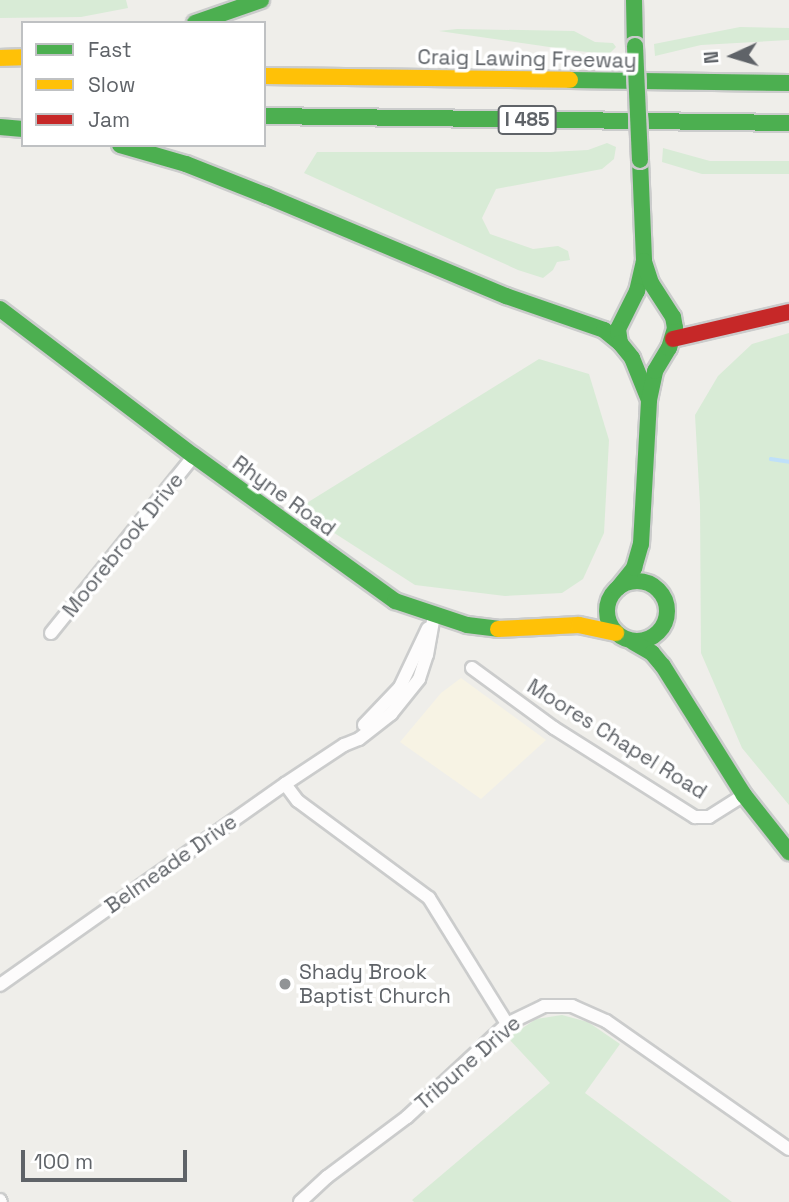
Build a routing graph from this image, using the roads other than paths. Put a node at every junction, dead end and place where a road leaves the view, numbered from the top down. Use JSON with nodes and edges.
{"nodes":[{"id":1,"x":261,"y":0,"type":"edge"},
{"id":2,"x":634,"y":0,"type":"edge"},
{"id":3,"x":201,"y":21,"type":"edge"},
{"id":4,"x":21,"y":57,"type":"edge"},
{"id":5,"x":0,"y":58,"type":"edge"},
{"id":6,"x":0,"y":73,"type":"edge"},
{"id":7,"x":21,"y":73,"type":"edge"},
{"id":8,"x":266,"y":76,"type":"edge"},
{"id":9,"x":789,"y":83,"type":"edge"},
{"id":10,"x":0,"y":113,"type":"edge"},
{"id":11,"x":21,"y":113,"type":"edge"},
{"id":12,"x":266,"y":116,"type":"edge"},
{"id":13,"x":789,"y":123,"type":"edge"},
{"id":14,"x":0,"y":127,"type":"edge"},
{"id":15,"x":21,"y":129,"type":"edge"},
{"id":16,"x":127,"y":147,"type":"edge"},
{"id":17,"x":644,"y":261,"type":"junction"},
{"id":18,"x":0,"y":309,"type":"edge"},
{"id":19,"x":789,"y":312,"type":"edge"},
{"id":20,"x":673,"y":340,"type":"junction"},
{"id":21,"x":620,"y":343,"type":"junction"},
{"id":22,"x":664,"y":354,"type":"junction"},
{"id":23,"x":632,"y":358,"type":"junction"},
{"id":24,"x":649,"y":400,"type":"junction"},
{"id":25,"x":194,"y":456,"type":"junction"},
{"id":26,"x":640,"y":544,"type":"junction"},
{"id":27,"x":656,"y":587,"type":"junction"},
{"id":28,"x":614,"y":592,"type":"junction"},
{"id":29,"x":434,"y":617,"type":"junction"},
{"id":30,"x":665,"y":624,"type":"junction"},
{"id":31,"x":579,"y":625,"type":"junction"},
{"id":32,"x":51,"y":633,"type":"dead end"},
{"id":33,"x":616,"y":633,"type":"junction"},
{"id":34,"x":633,"y":642,"type":"junction"},
{"id":35,"x":663,"y":666,"type":"junction"},
{"id":36,"x":472,"y":668,"type":"dead end"},
{"id":37,"x":285,"y":784,"type":"junction"},
{"id":38,"x":744,"y":795,"type":"junction"},
{"id":39,"x":789,"y":852,"type":"edge"},
{"id":40,"x":0,"y":985,"type":"edge"},
{"id":41,"x":508,"y":1024,"type":"junction"},
{"id":42,"x":789,"y":1149,"type":"edge"},
{"id":43,"x":316,"y":1197,"type":"edge"},
{"id":44,"x":300,"y":1202,"type":"edge"}],
"edges":[{"from":1,"to":3,"type":"main road"},
{"from":2,"to":17,"type":"main road","bridge":true},
{"from":4,"to":5,"type":"main road"},
{"from":6,"to":7,"type":"main road"},
{"from":8,"to":9,"type":"main road","name":"Craig Lawing Freeway","number":"I 485"},
{"from":10,"to":11,"type":"main road"},
{"from":12,"to":13,"type":"main road","number":"I 485"},
{"from":14,"to":15,"type":"main road"},
{"from":16,"to":21,"type":"main road"},
{"from":17,"to":20,"type":"main road"},
{"from":17,"to":21,"type":"main road"},
{"from":18,"to":25,"type":"main road","name":"Rhyne Road"},
{"from":19,"to":20,"type":"main road"},
{"from":20,"to":22,"type":"main road"},
{"from":21,"to":23,"type":"main road"},
{"from":22,"to":23,"type":"main road"},
{"from":22,"to":24,"type":"main road"},
{"from":23,"to":24,"type":"main road"},
{"from":24,"to":26,"type":"main road"},
{"from":25,"to":29,"type":"main road","name":"Rhyne Road"},
{"from":25,"to":32,"type":"street","name":"Moorebrook Drive"},
{"from":26,"to":27,"type":"main road"},
{"from":26,"to":28,"type":"main road"},
{"from":27,"to":28,"type":"main road"},
{"from":27,"to":30,"type":"main road"},
{"from":28,"to":31,"type":"main road"},
{"from":28,"to":33,"type":"main road"},
{"from":29,"to":31,"type":"main road","name":"Rhyne Road"},
{"from":29,"to":37,"type":"street","name":"Belmeade Drive"},
{"from":30,"to":34,"type":"main road"},
{"from":30,"to":35,"type":"main road"},
{"from":31,"to":33,"type":"main road","name":"Rhyne Road"},
{"from":33,"to":34,"type":"main road"},
{"from":34,"to":35,"type":"main road","name":"Moores Chapel Road"},
{"from":35,"to":38,"type":"main road","name":"Moores Chapel Road"},
{"from":36,"to":38,"type":"street","name":"Moores Chapel Road"},
{"from":37,"to":40,"type":"street","name":"Belmeade Drive"},
{"from":37,"to":41,"type":"street"},
{"from":38,"to":39,"type":"main road","name":"Moores Chapel Road"},
{"from":41,"to":42,"type":"street","name":"Tribune Drive"},
{"from":41,"to":43,"type":"street","name":"Tribune Drive"},
{"from":43,"to":44,"type":"street","name":"Tribune Drive"}]}
